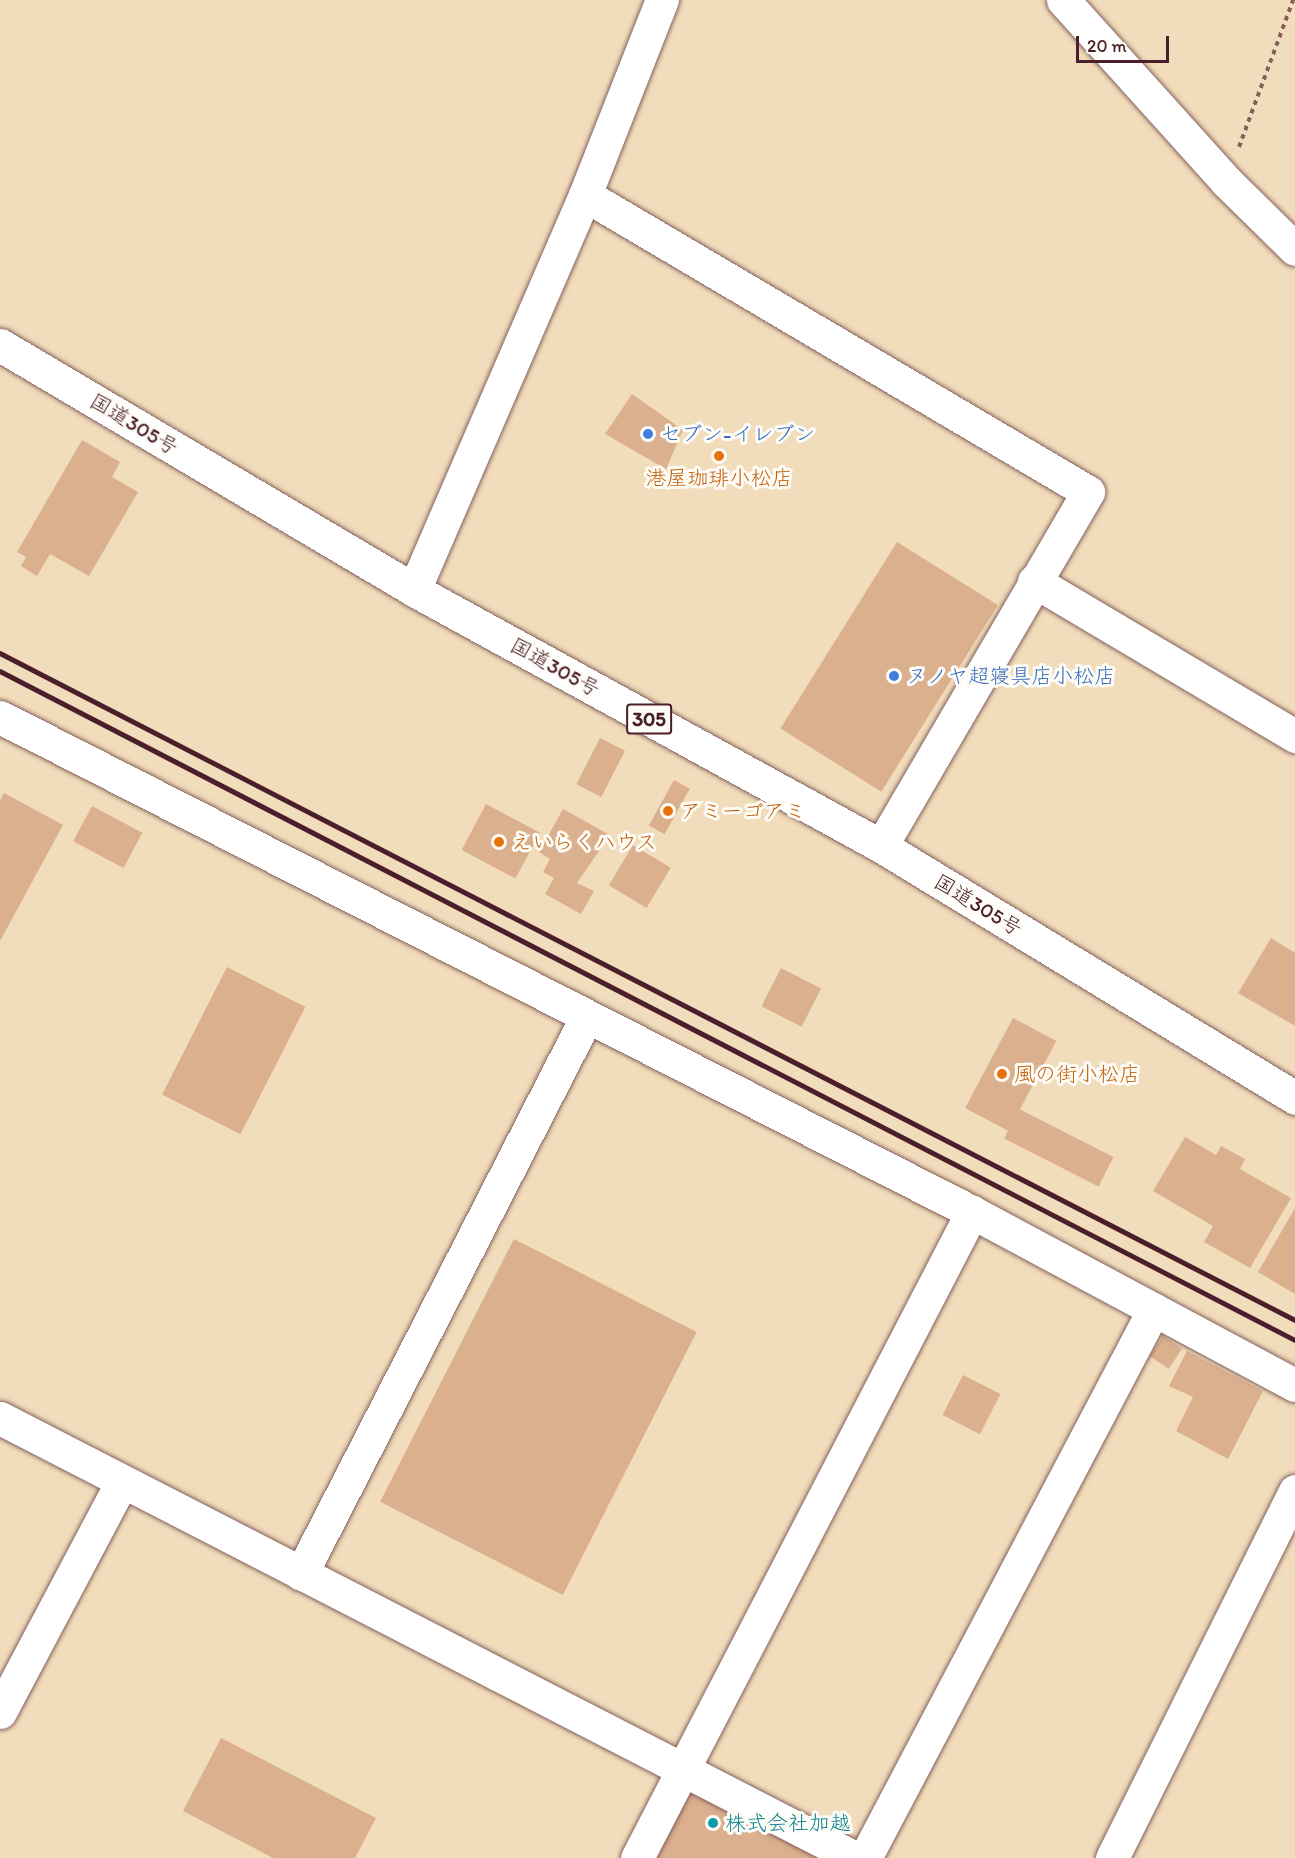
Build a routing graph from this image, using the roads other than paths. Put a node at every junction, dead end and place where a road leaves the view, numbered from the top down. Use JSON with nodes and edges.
{"nodes":[{"id":1,"x":662,"y":0,"type":"edge"},
{"id":2,"x":1063,"y":0,"type":"edge"},
{"id":3,"x":585,"y":195,"type":"junction"},
{"id":4,"x":1295,"y":249,"type":"edge"},
{"id":5,"x":0,"y":345,"type":"edge"},
{"id":6,"x":1034,"y":581,"type":"junction"},
{"id":7,"x":414,"y":590,"type":"junction"},
{"id":8,"x":0,"y":717,"type":"edge"},
{"id":9,"x":1295,"y":736,"type":"edge"},
{"id":10,"x":880,"y":846,"type":"junction"},
{"id":11,"x":587,"y":1016,"type":"junction"},
{"id":12,"x":1295,"y":1098,"type":"edge"},
{"id":13,"x":972,"y":1212,"type":"junction"},
{"id":14,"x":1154,"y":1309,"type":"junction"},
{"id":15,"x":1295,"y":1385,"type":"edge"},
{"id":16,"x":0,"y":1418,"type":"edge"},
{"id":17,"x":122,"y":1482,"type":"junction"},
{"id":18,"x":1295,"y":1491,"type":"edge"},
{"id":19,"x":301,"y":1574,"type":"junction"},
{"id":20,"x":0,"y":1712,"type":"edge"},
{"id":21,"x":682,"y":1769,"type":"junction"},
{"id":22,"x":637,"y":1858,"type":"edge"},
{"id":23,"x":855,"y":1858,"type":"edge"},
{"id":24,"x":866,"y":1858,"type":"edge"},
{"id":25,"x":1112,"y":1858,"type":"edge"}],
"edges":[{"from":1,"to":3,"type":"main road"},
{"from":2,"to":4,"type":"main road"},
{"from":3,"to":6,"type":"main road"},
{"from":3,"to":7,"type":"main road"},
{"from":5,"to":7,"type":"main road","name":"国道305号","number":"305"},
{"from":6,"to":9,"type":"main road"},
{"from":6,"to":10,"type":"main road"},
{"from":7,"to":10,"type":"main road","name":"国道305号","number":"305"},
{"from":8,"to":11,"type":"main road"},
{"from":10,"to":12,"type":"main road","name":"国道305号","number":"305"},
{"from":11,"to":13,"type":"main road"},
{"from":11,"to":19,"type":"main road"},
{"from":13,"to":14,"type":"main road"},
{"from":13,"to":21,"type":"main road"},
{"from":14,"to":15,"type":"main road"},
{"from":14,"to":24,"type":"main road"},
{"from":16,"to":17,"type":"main road"},
{"from":17,"to":19,"type":"main road"},
{"from":17,"to":20,"type":"main road"},
{"from":18,"to":25,"type":"main road"},
{"from":19,"to":21,"type":"main road"},
{"from":21,"to":22,"type":"main road"},
{"from":21,"to":23,"type":"main road"}]}
